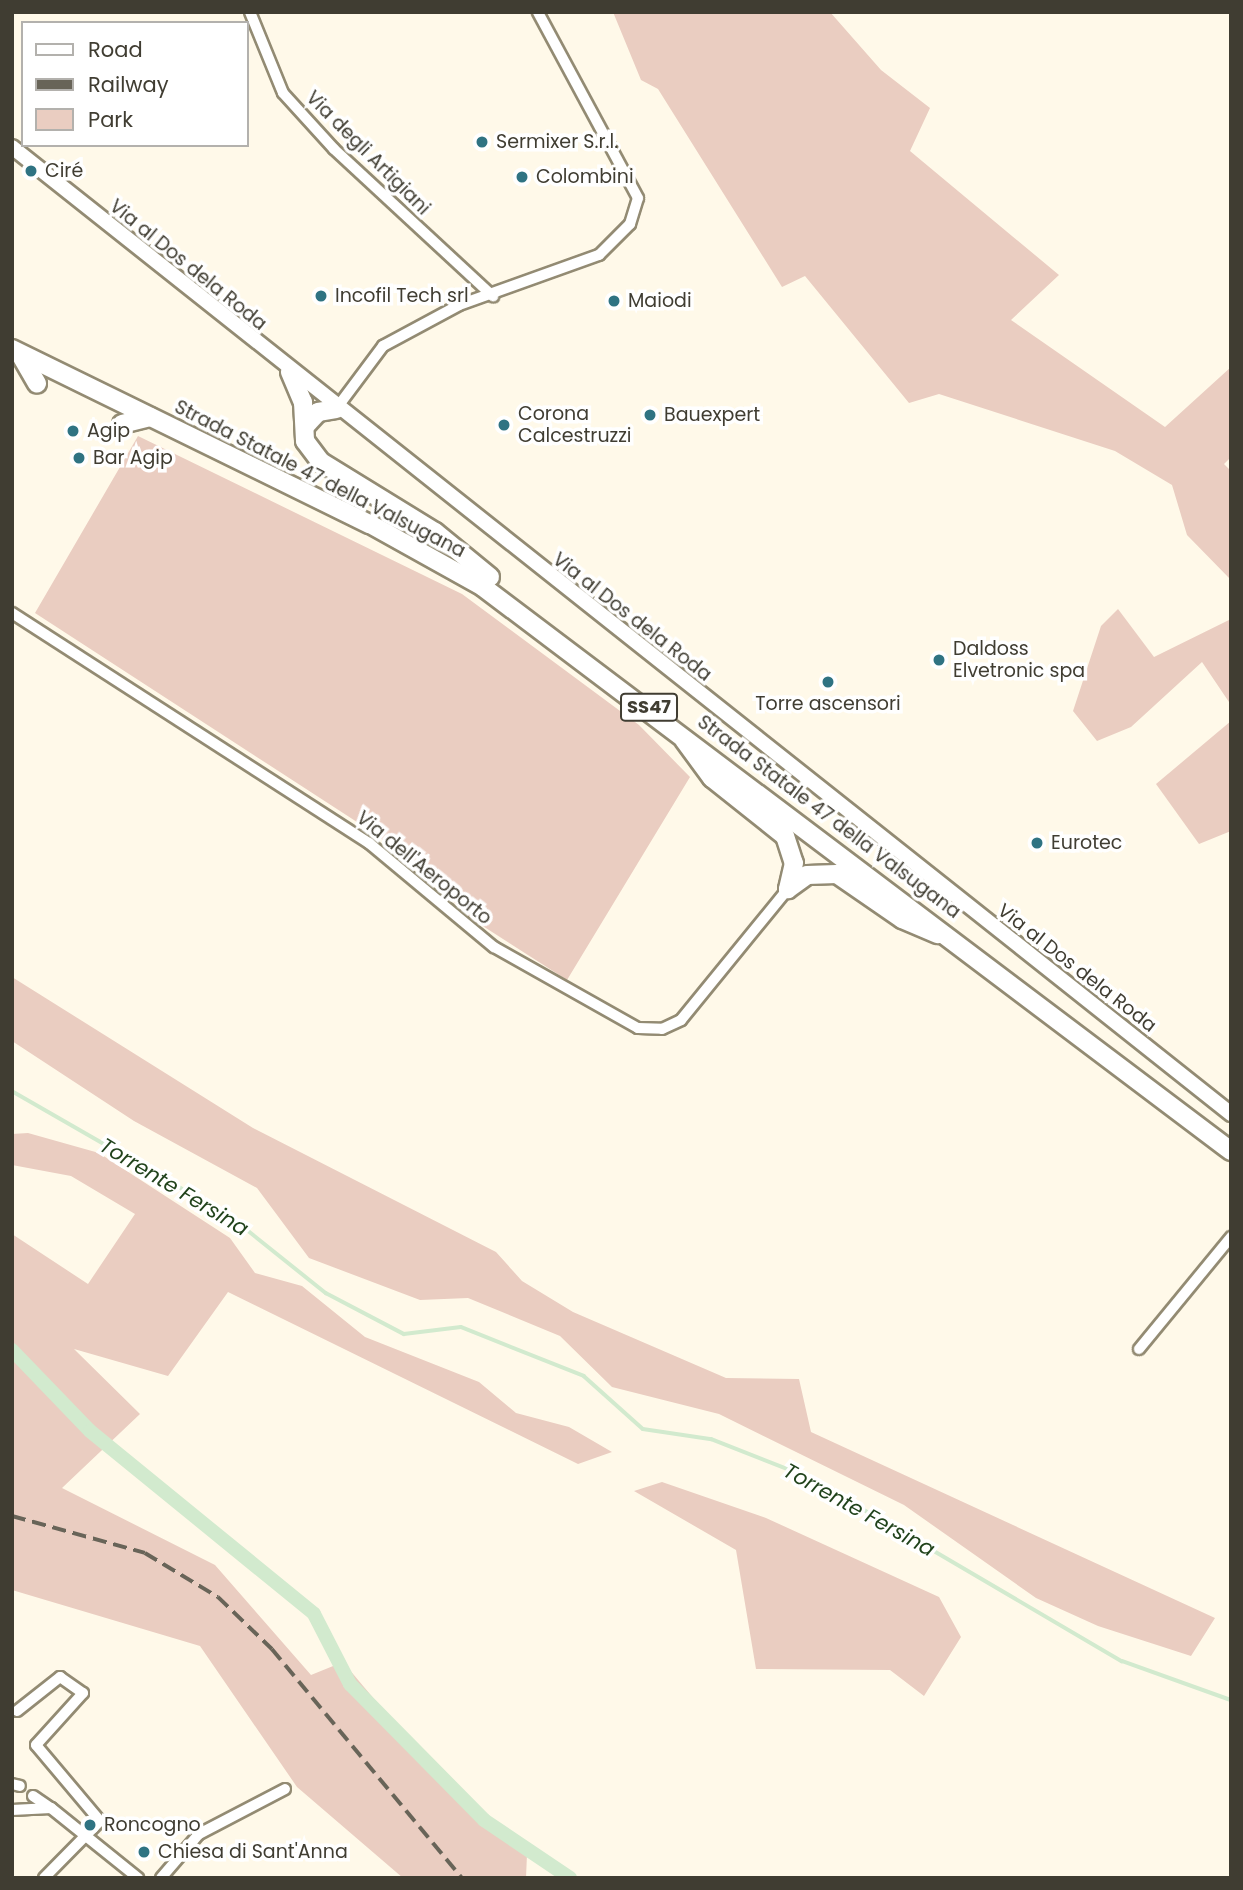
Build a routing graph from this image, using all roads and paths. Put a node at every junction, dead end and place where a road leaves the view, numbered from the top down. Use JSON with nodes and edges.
{"nodes":[{"id":1,"x":250,"y":12,"type":"edge"},
{"id":2,"x":538,"y":12,"type":"edge"},
{"id":3,"x":12,"y":147,"type":"edge"},
{"id":4,"x":494,"y":296,"type":"junction"},
{"id":5,"x":15,"y":347,"type":"edge"},
{"id":6,"x":290,"y":372,"type":"junction"},
{"id":7,"x":37,"y":384,"type":"dead end"},
{"id":8,"x":336,"y":408,"type":"junction"},
{"id":9,"x":150,"y":417,"type":"junction"},
{"id":10,"x":122,"y":424,"type":"dead end"},
{"id":11,"x":307,"y":424,"type":"junction"},
{"id":12,"x":490,"y":577,"type":"junction"},
{"id":13,"x":12,"y":613,"type":"edge"},
{"id":14,"x":674,"y":726,"type":"junction"},
{"id":15,"x":788,"y":889,"type":"junction"},
{"id":16,"x":961,"y":944,"type":"junction"},
{"id":17,"x":1231,"y":1114,"type":"edge"},
{"id":18,"x":1231,"y":1138,"type":"edge"},
{"id":19,"x":1231,"y":1151,"type":"edge"},
{"id":20,"x":1231,"y":1237,"type":"edge"},
{"id":21,"x":1139,"y":1349,"type":"dead end"},
{"id":22,"x":17,"y":1711,"type":"dead end"},
{"id":23,"x":285,"y":1789,"type":"dead end"},
{"id":24,"x":33,"y":1796,"type":"dead end"},
{"id":25,"x":51,"y":1808,"type":"junction"},
{"id":26,"x":12,"y":1810,"type":"edge"},
{"id":27,"x":86,"y":1835,"type":"junction"},
{"id":28,"x":132,"y":1876,"type":"edge"},
{"id":29,"x":44,"y":1878,"type":"edge"},
{"id":30,"x":161,"y":1878,"type":"edge"}],
"edges":[{"from":1,"to":4,"type":"street","name":"Via degli Artigiani"},
{"from":2,"to":4,"type":"street"},
{"from":3,"to":6,"type":"main road","name":"Via al Dos dela Roda"},
{"from":4,"to":8,"type":"street"},
{"from":5,"to":7,"type":"highway"},
{"from":5,"to":9,"type":"highway","name":"Strada Statale 47 della Valsugana","number":"SS47"},
{"from":5,"to":12,"type":"highway","name":"Strada Statale 47 della Valsugana","number":"SS47"},
{"from":6,"to":8,"type":"main road","name":"Via al Dos dela Roda"},
{"from":6,"to":11,"type":"highway"},
{"from":8,"to":11,"type":"highway"},
{"from":8,"to":17,"type":"main road","name":"Via al Dos dela Roda"},
{"from":9,"to":10,"type":"highway"},
{"from":9,"to":14,"type":"highway","name":"Strada Statale 47 della Valsugana","number":"SS47"},
{"from":11,"to":12,"type":"highway"},
{"from":12,"to":18,"type":"highway","name":"Strada Statale 47 della Valsugana","number":"SS47"},
{"from":13,"to":15,"type":"street","name":"Via dell'Aeroporto"},
{"from":14,"to":15,"type":"highway"},
{"from":14,"to":16,"type":"highway","name":"Strada Statale 47 della Valsugana","number":"SS47"},
{"from":15,"to":16,"type":"highway"},
{"from":16,"to":19,"type":"highway","name":"Strada Statale 47 della Valsugana","number":"SS47"},
{"from":20,"to":21,"type":"street"},
{"from":22,"to":27,"type":"street"},
{"from":23,"to":30,"type":"street"},
{"from":24,"to":25,"type":"street"},
{"from":25,"to":26,"type":"street"},
{"from":25,"to":27,"type":"street"},
{"from":27,"to":28,"type":"street"},
{"from":27,"to":29,"type":"street"}]}
